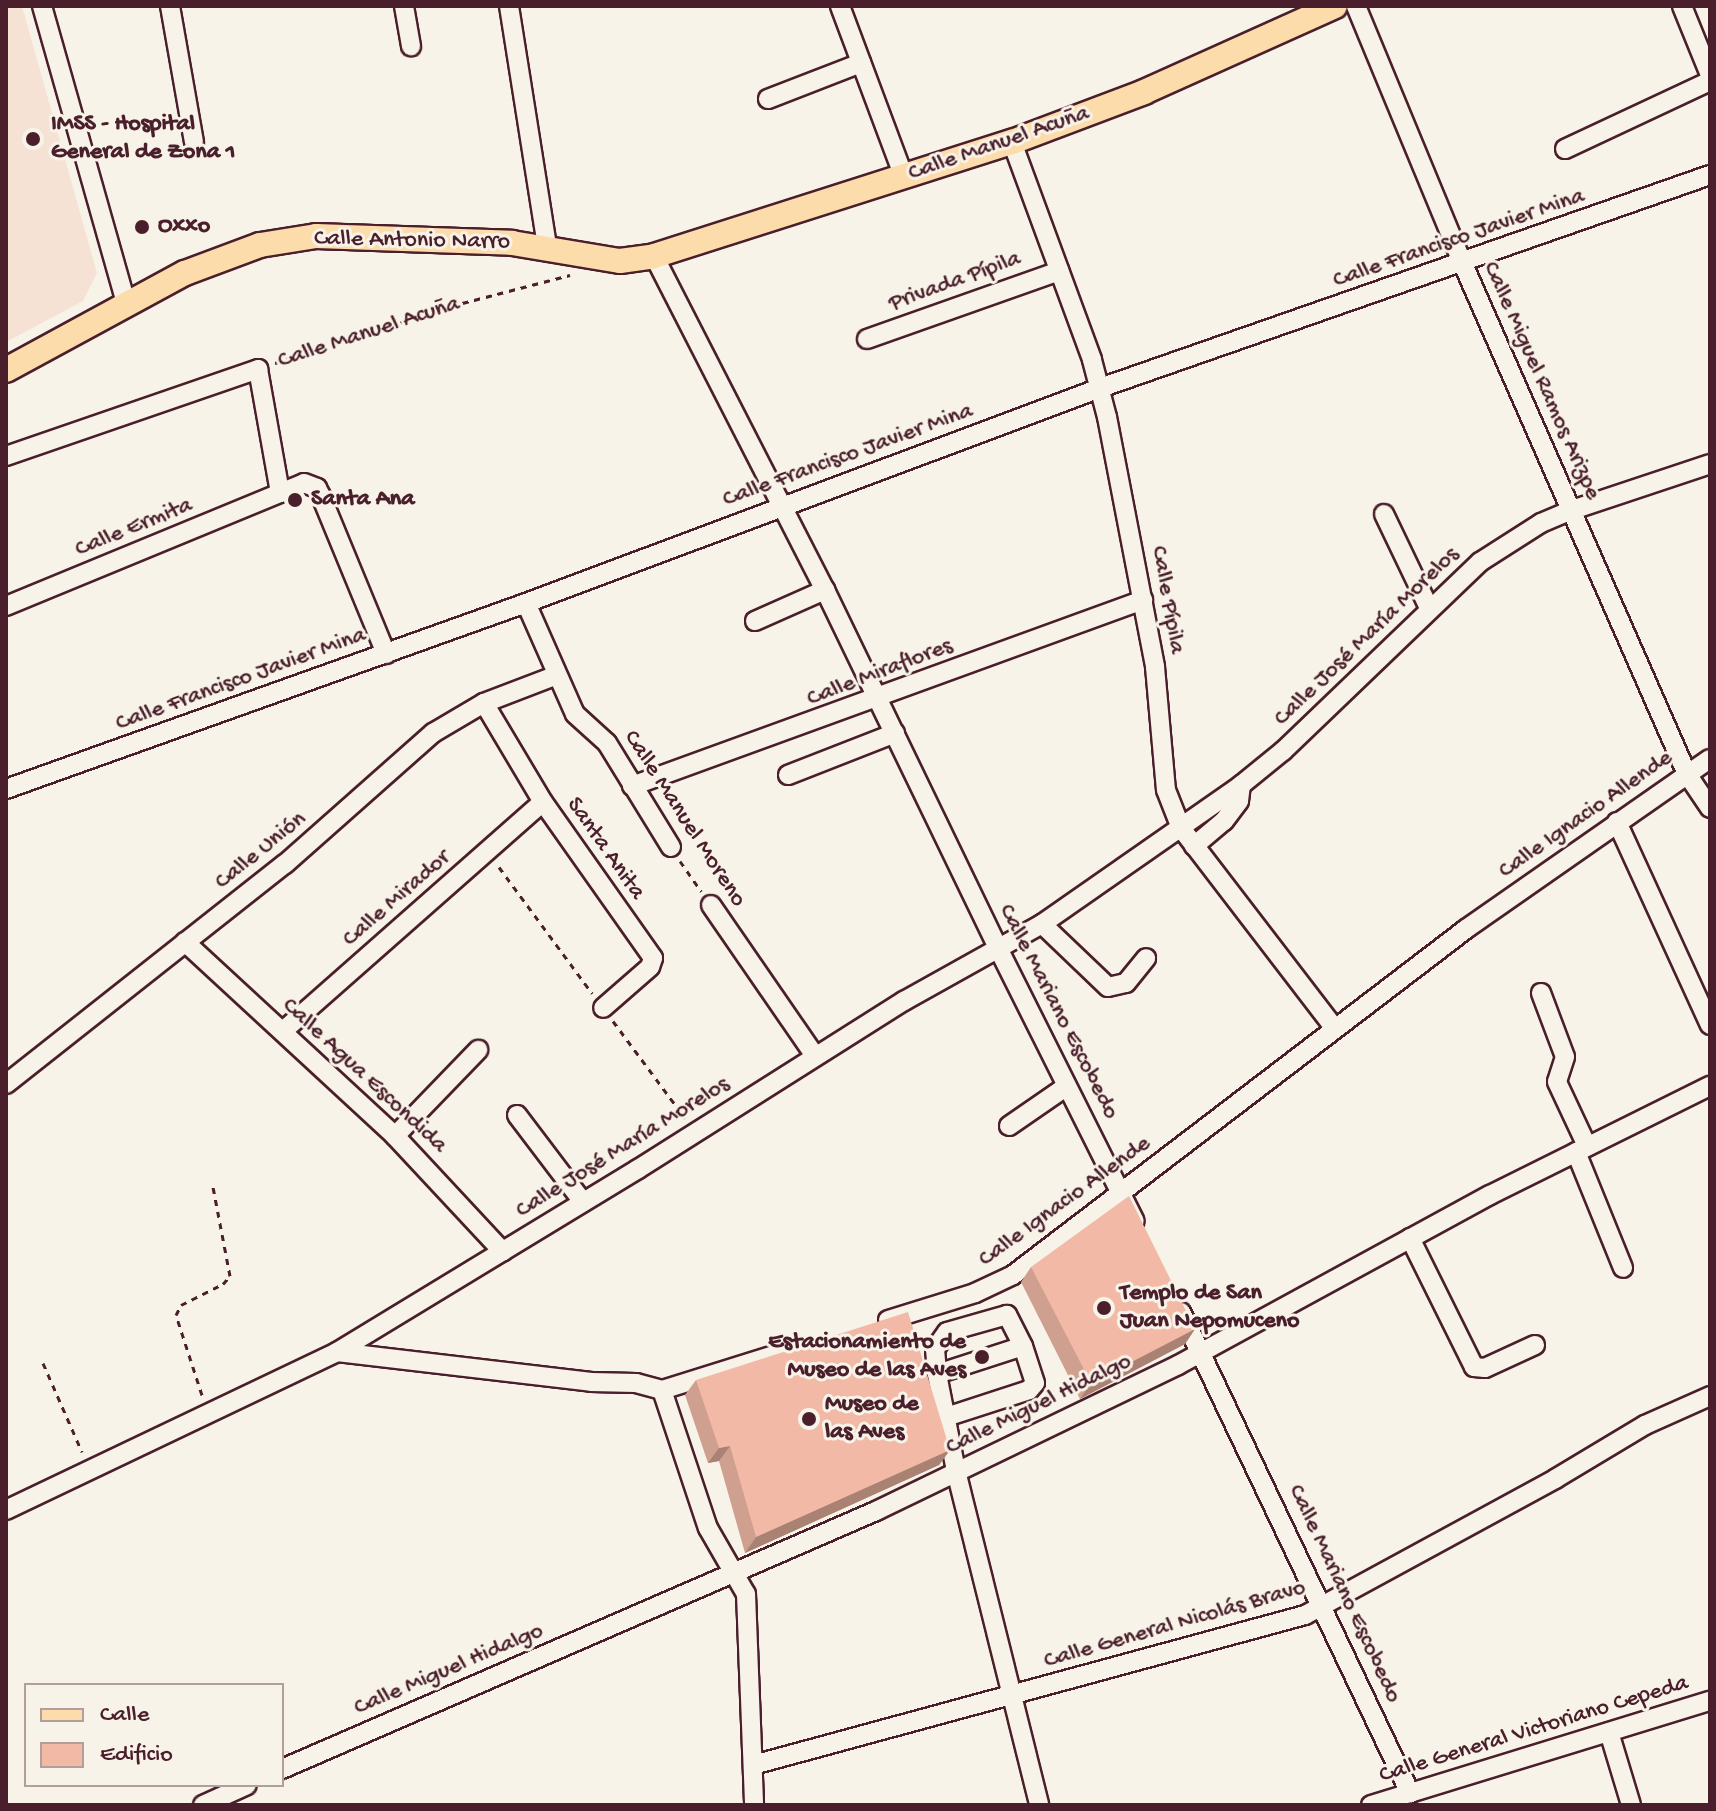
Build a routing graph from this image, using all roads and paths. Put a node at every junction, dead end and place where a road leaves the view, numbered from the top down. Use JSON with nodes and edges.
{"nodes":[{"id":1,"x":42,"y":6,"type":"edge"},
{"id":2,"x":170,"y":6,"type":"edge"},
{"id":3,"x":404,"y":6,"type":"edge"},
{"id":4,"x":509,"y":6,"type":"edge"},
{"id":5,"x":840,"y":6,"type":"edge"},
{"id":6,"x":1335,"y":6,"type":"edge"},
{"id":7,"x":1356,"y":6,"type":"edge"},
{"id":8,"x":1682,"y":6,"type":"edge"},
{"id":9,"x":411,"y":46,"type":"dead end"},
{"id":10,"x":861,"y":63,"type":"junction"},
{"id":11,"x":1708,"y":68,"type":"edge"},
{"id":12,"x":768,"y":99,"type":"dead end"},
{"id":13,"x":194,"y":142,"type":"dead end"},
{"id":14,"x":1012,"y":142,"type":"junction"},
{"id":15,"x":1565,"y":149,"type":"dead end"},
{"id":16,"x":1710,"y":175,"type":"edge"},
{"id":17,"x":904,"y":177,"type":"junction"},
{"id":18,"x":547,"y":246,"type":"junction"},
{"id":19,"x":654,"y":256,"type":"junction"},
{"id":20,"x":1463,"y":264,"type":"junction"},
{"id":21,"x":1059,"y":271,"type":"junction"},
{"id":22,"x":580,"y":272,"type":"dead end"},
{"id":23,"x":126,"y":303,"type":"junction"},
{"id":24,"x":867,"y":339,"type":"dead end"},
{"id":25,"x":258,"y":369,"type":"junction"},
{"id":26,"x":6,"y":370,"type":"edge"},
{"id":27,"x":1100,"y":388,"type":"junction"},
{"id":28,"x":6,"y":456,"type":"edge"},
{"id":29,"x":1710,"y":464,"type":"edge"},
{"id":30,"x":280,"y":493,"type":"junction"},
{"id":31,"x":782,"y":506,"type":"junction"},
{"id":32,"x":1572,"y":510,"type":"junction"},
{"id":33,"x":1384,"y":514,"type":"dead end"},
{"id":34,"x":825,"y":590,"type":"junction"},
{"id":35,"x":1143,"y":600,"type":"junction"},
{"id":36,"x":526,"y":603,"type":"junction"},
{"id":37,"x":6,"y":606,"type":"edge"},
{"id":38,"x":1429,"y":608,"type":"junction"},
{"id":39,"x":755,"y":621,"type":"dead end"},
{"id":40,"x":386,"y":654,"type":"junction"},
{"id":41,"x":557,"y":675,"type":"junction"},
{"id":42,"x":878,"y":698,"type":"junction"},
{"id":43,"x":484,"y":703,"type":"junction"},
{"id":44,"x":895,"y":733,"type":"junction"},
{"id":45,"x":1710,"y":759,"type":"edge"},
{"id":46,"x":1687,"y":774,"type":"junction"},
{"id":47,"x":788,"y":775,"type":"dead end"},
{"id":48,"x":1241,"y":785,"type":"junction"},
{"id":49,"x":632,"y":786,"type":"junction"},
{"id":50,"x":6,"y":789,"type":"edge"},
{"id":51,"x":543,"y":802,"type":"junction"},
{"id":52,"x":1710,"y":808,"type":"edge"},
{"id":53,"x":1617,"y":822,"type":"junction"},
{"id":54,"x":1181,"y":828,"type":"junction"},
{"id":55,"x":1194,"y":846,"type":"junction"},
{"id":56,"x":671,"y":847,"type":"joint"},
{"id":57,"x":711,"y":905,"type":"joint"},
{"id":58,"x":1042,"y":924,"type":"junction"},
{"id":59,"x":185,"y":942,"type":"junction"},
{"id":60,"x":999,"y":950,"type":"junction"},
{"id":61,"x":1146,"y":958,"type":"dead end"},
{"id":62,"x":1541,"y":993,"type":"dead end"},
{"id":63,"x":603,"y":1008,"type":"dead end"},
{"id":64,"x":1710,"y":1025,"type":"edge"},
{"id":65,"x":1335,"y":1029,"type":"junction"},
{"id":66,"x":283,"y":1031,"type":"junction"},
{"id":67,"x":478,"y":1050,"type":"dead end"},
{"id":68,"x":815,"y":1056,"type":"junction"},
{"id":69,"x":6,"y":1084,"type":"edge"},
{"id":70,"x":1067,"y":1086,"type":"junction"},
{"id":71,"x":1710,"y":1086,"type":"edge"},
{"id":72,"x":517,"y":1115,"type":"dead end"},
{"id":73,"x":1009,"y":1126,"type":"dead end"},
{"id":74,"x":395,"y":1136,"type":"junction"},
{"id":75,"x":1582,"y":1149,"type":"junction"},
{"id":76,"x":213,"y":1187,"type":"dead end"},
{"id":77,"x":1121,"y":1193,"type":"junction"},
{"id":78,"x":583,"y":1202,"type":"junction"},
{"id":79,"x":1141,"y":1233,"type":"edge"},
{"id":80,"x":1410,"y":1238,"type":"junction"},
{"id":81,"x":503,"y":1252,"type":"junction"},
{"id":82,"x":1623,"y":1268,"type":"dead end"},
{"id":83,"x":1175,"y":1299,"type":"edge"},
{"id":84,"x":940,"y":1304,"type":"junction"},
{"id":85,"x":867,"y":1327,"type":"edge"},
{"id":86,"x":947,"y":1332,"type":"junction"},
{"id":87,"x":808,"y":1345,"type":"edge"},
{"id":88,"x":1535,"y":1345,"type":"dead end"},
{"id":89,"x":1023,"y":1346,"type":"junction"},
{"id":90,"x":337,"y":1352,"type":"junction"},
{"id":91,"x":1202,"y":1352,"type":"junction"},
{"id":92,"x":43,"y":1363,"type":"dead end"},
{"id":93,"x":937,"y":1374,"type":"junction"},
{"id":94,"x":662,"y":1390,"type":"junction"},
{"id":95,"x":1710,"y":1396,"type":"edge"},
{"id":96,"x":208,"y":1414,"type":"junction"},
{"id":97,"x":946,"y":1417,"type":"junction"},
{"id":98,"x":90,"y":1470,"type":"junction"},
{"id":99,"x":956,"y":1471,"type":"junction"},
{"id":100,"x":6,"y":1510,"type":"edge"},
{"id":101,"x":737,"y":1574,"type":"junction"},
{"id":102,"x":1324,"y":1606,"type":"junction"},
{"id":103,"x":1011,"y":1697,"type":"junction"},
{"id":104,"x":1710,"y":1701,"type":"edge"},
{"id":105,"x":1609,"y":1732,"type":"junction"},
{"id":106,"x":753,"y":1765,"type":"junction"},
{"id":107,"x":284,"y":1768,"type":"edge"},
{"id":108,"x":243,"y":1787,"type":"edge"},
{"id":109,"x":1410,"y":1793,"type":"junction"},
{"id":110,"x":203,"y":1805,"type":"edge"},
{"id":111,"x":754,"y":1805,"type":"edge"},
{"id":112,"x":1039,"y":1805,"type":"edge"},
{"id":113,"x":1371,"y":1805,"type":"edge"},
{"id":114,"x":1631,"y":1805,"type":"edge"}],
"edges":[{"from":1,"to":23,"type":"street"},
{"from":2,"to":13,"type":"street"},
{"from":3,"to":9,"type":"street"},
{"from":4,"to":18,"type":"street"},
{"from":5,"to":10,"type":"street"},
{"from":6,"to":14,"type":"main road","name":"Calle Manuel Acuña"},
{"from":7,"to":20,"type":"street","name":"Calle Miguel Ramos Arizpe"},
{"from":8,"to":11,"type":"street"},
{"from":10,"to":12,"type":"street"},
{"from":10,"to":17,"type":"street"},
{"from":11,"to":15,"type":"street"},
{"from":14,"to":17,"type":"main road","name":"Calle Manuel Acuña"},
{"from":14,"to":21,"type":"street","name":"Calle Pípila"},
{"from":16,"to":20,"type":"street","name":"Calle Francisco Javier Mina"},
{"from":17,"to":19,"type":"main road","name":"Calle Manuel Acuña"},
{"from":18,"to":19,"type":"main road","name":"Calle Antonio Narro"},
{"from":18,"to":23,"type":"main road","name":"Calle Antonio Narro"},
{"from":19,"to":31,"type":"street","name":"Calle Mariano Escobedo"},
{"from":20,"to":27,"type":"street","name":"Calle Francisco Javier Mina"},
{"from":20,"to":32,"type":"street","name":"Calle Miguel Ramos Arizpe"},
{"from":21,"to":24,"type":"street","name":"Privada Pípila"},
{"from":21,"to":27,"type":"street","name":"Calle Pípila"},
{"from":22,"to":25,"type":"path","name":"Calle Manuel Acuña"},
{"from":23,"to":26,"type":"main road","name":"Calle Antonio Narro"},
{"from":25,"to":28,"type":"street"},
{"from":25,"to":30,"type":"street"},
{"from":27,"to":31,"type":"street","name":"Calle Francisco Javier Mina"},
{"from":27,"to":35,"type":"street","name":"Calle Pípila"},
{"from":29,"to":32,"type":"street","name":"Calle José María Morelos"},
{"from":30,"to":37,"type":"street","name":"Calle Ermita"},
{"from":30,"to":40,"type":"street","name":"Calle Ermita"},
{"from":31,"to":34,"type":"street","name":"Calle Mariano Escobedo"},
{"from":31,"to":36,"type":"street","name":"Calle Francisco Javier Mina"},
{"from":32,"to":38,"type":"street","name":"Calle José María Morelos"},
{"from":32,"to":46,"type":"street","name":"Calle Miguel Ramos Arizpe"},
{"from":33,"to":38,"type":"street"},
{"from":34,"to":39,"type":"street"},
{"from":34,"to":42,"type":"street","name":"Calle Mariano Escobedo"},
{"from":35,"to":42,"type":"street","name":"Calle Miraflores"},
{"from":35,"to":54,"type":"street","name":"Calle Pípila"},
{"from":36,"to":40,"type":"street","name":"Calle Francisco Javier Mina"},
{"from":36,"to":41,"type":"street","name":"Calle Manuel Moreno"},
{"from":38,"to":48,"type":"street","name":"Calle José María Morelos"},
{"from":40,"to":50,"type":"street","name":"Calle Francisco Javier Mina"},
{"from":41,"to":43,"type":"street","name":"Calle Unión"},
{"from":41,"to":49,"type":"street","name":"Calle Manuel Moreno"},
{"from":42,"to":44,"type":"street","name":"Calle Mariano Escobedo"},
{"from":42,"to":49,"type":"street","name":"Calle Miraflores"},
{"from":43,"to":51,"type":"street","name":"Santa Anita"},
{"from":43,"to":59,"type":"street","name":"Calle Unión"},
{"from":44,"to":47,"type":"street"},
{"from":44,"to":60,"type":"street","name":"Calle Mariano Escobedo"},
{"from":45,"to":46,"type":"street","name":"Calle Ignacio Allende"},
{"from":46,"to":52,"type":"street","name":"Calle Miguel Ramos Arizpe"},
{"from":46,"to":53,"type":"street","name":"Calle Ignacio Allende"},
{"from":48,"to":54,"type":"street","name":"Calle José María Morelos"},
{"from":48,"to":55,"type":"street","name":"Calle José María Morelos"},
{"from":49,"to":56,"type":"street","name":"Calle Manuel Moreno"},
{"from":51,"to":63,"type":"street","name":"Santa Anita"},
{"from":51,"to":66,"type":"street","name":"Calle Mirador"},
{"from":53,"to":64,"type":"street"},
{"from":53,"to":65,"type":"street","name":"Calle Ignacio Allende"},
{"from":54,"to":55,"type":"street","name":"Calle Pípila"},
{"from":54,"to":58,"type":"street","name":"Calle José María Morelos"},
{"from":55,"to":65,"type":"street","name":"Calle Pípila"},
{"from":56,"to":57,"type":"path","name":"Calle Manuel Moreno"},
{"from":57,"to":68,"type":"street","name":"Calle Manuel Moreno"},
{"from":58,"to":60,"type":"street","name":"Calle José María Morelos"},
{"from":58,"to":61,"type":"street"},
{"from":59,"to":66,"type":"street","name":"Calle Agua Escondida"},
{"from":59,"to":69,"type":"street","name":"Calle Unión"},
{"from":60,"to":68,"type":"street","name":"Calle José María Morelos"},
{"from":60,"to":70,"type":"street","name":"Calle Mariano Escobedo"},
{"from":62,"to":75,"type":"street"},
{"from":65,"to":77,"type":"street","name":"Calle Ignacio Allende"},
{"from":66,"to":74,"type":"street","name":"Calle Agua Escondida"},
{"from":67,"to":74,"type":"street"},
{"from":68,"to":78,"type":"street","name":"Calle José María Morelos"},
{"from":70,"to":73,"type":"street"},
{"from":70,"to":77,"type":"street","name":"Calle Mariano Escobedo"},
{"from":71,"to":75,"type":"street","name":"Calle Miguel Hidalgo"},
{"from":72,"to":78,"type":"street"},
{"from":74,"to":81,"type":"street","name":"Calle Agua Escondida"},
{"from":75,"to":80,"type":"street","name":"Calle Miguel Hidalgo"},
{"from":75,"to":82,"type":"street"},
{"from":76,"to":96,"type":"path"},
{"from":77,"to":79,"type":"street","name":"Calle Mariano Escobedo"},
{"from":77,"to":84,"type":"street","name":"Calle Ignacio Allende"},
{"from":78,"to":81,"type":"street","name":"Calle José María Morelos"},
{"from":80,"to":88,"type":"street"},
{"from":80,"to":91,"type":"street","name":"Calle Miguel Hidalgo"},
{"from":81,"to":90,"type":"street","name":"Calle José María Morelos"},
{"from":83,"to":91,"type":"street","name":"Calle Mariano Escobedo"},
{"from":84,"to":85,"type":"street","name":"Calle Ignacio Allende"},
{"from":84,"to":86,"type":"street"},
{"from":86,"to":89,"type":"street"},
{"from":86,"to":93,"type":"street"},
{"from":87,"to":94,"type":"street"},
{"from":89,"to":93,"type":"street"},
{"from":89,"to":97,"type":"street"},
{"from":90,"to":94,"type":"street"},
{"from":90,"to":96,"type":"street","name":"Calle José María Morelos"},
{"from":91,"to":99,"type":"street","name":"Calle Miguel Hidalgo"},
{"from":91,"to":102,"type":"street","name":"Calle Mariano Escobedo"},
{"from":92,"to":98,"type":"path"},
{"from":93,"to":97,"type":"street"},
{"from":94,"to":101,"type":"street"},
{"from":95,"to":102,"type":"street","name":"Calle General Nicolás Bravo"},
{"from":96,"to":98,"type":"street","name":"Calle José María Morelos"},
{"from":97,"to":99,"type":"street"},
{"from":98,"to":100,"type":"street","name":"Calle José María Morelos"},
{"from":99,"to":101,"type":"street","name":"Calle Miguel Hidalgo"},
{"from":99,"to":103,"type":"street"},
{"from":101,"to":106,"type":"street"},
{"from":101,"to":107,"type":"street","name":"Calle Miguel Hidalgo"},
{"from":102,"to":103,"type":"street","name":"Calle General Nicolás Bravo"},
{"from":102,"to":109,"type":"street","name":"Calle Mariano Escobedo"},
{"from":103,"to":106,"type":"street","name":"Calle General Nicolás Bravo"},
{"from":103,"to":112,"type":"street"},
{"from":104,"to":105,"type":"street","name":"Calle General Victoriano Cepeda"},
{"from":105,"to":109,"type":"street","name":"Calle General Victoriano Cepeda"},
{"from":105,"to":114,"type":"street"},
{"from":106,"to":111,"type":"street"},
{"from":108,"to":110,"type":"street"},
{"from":109,"to":113,"type":"street","name":"Calle General Victoriano Cepeda"}]}
